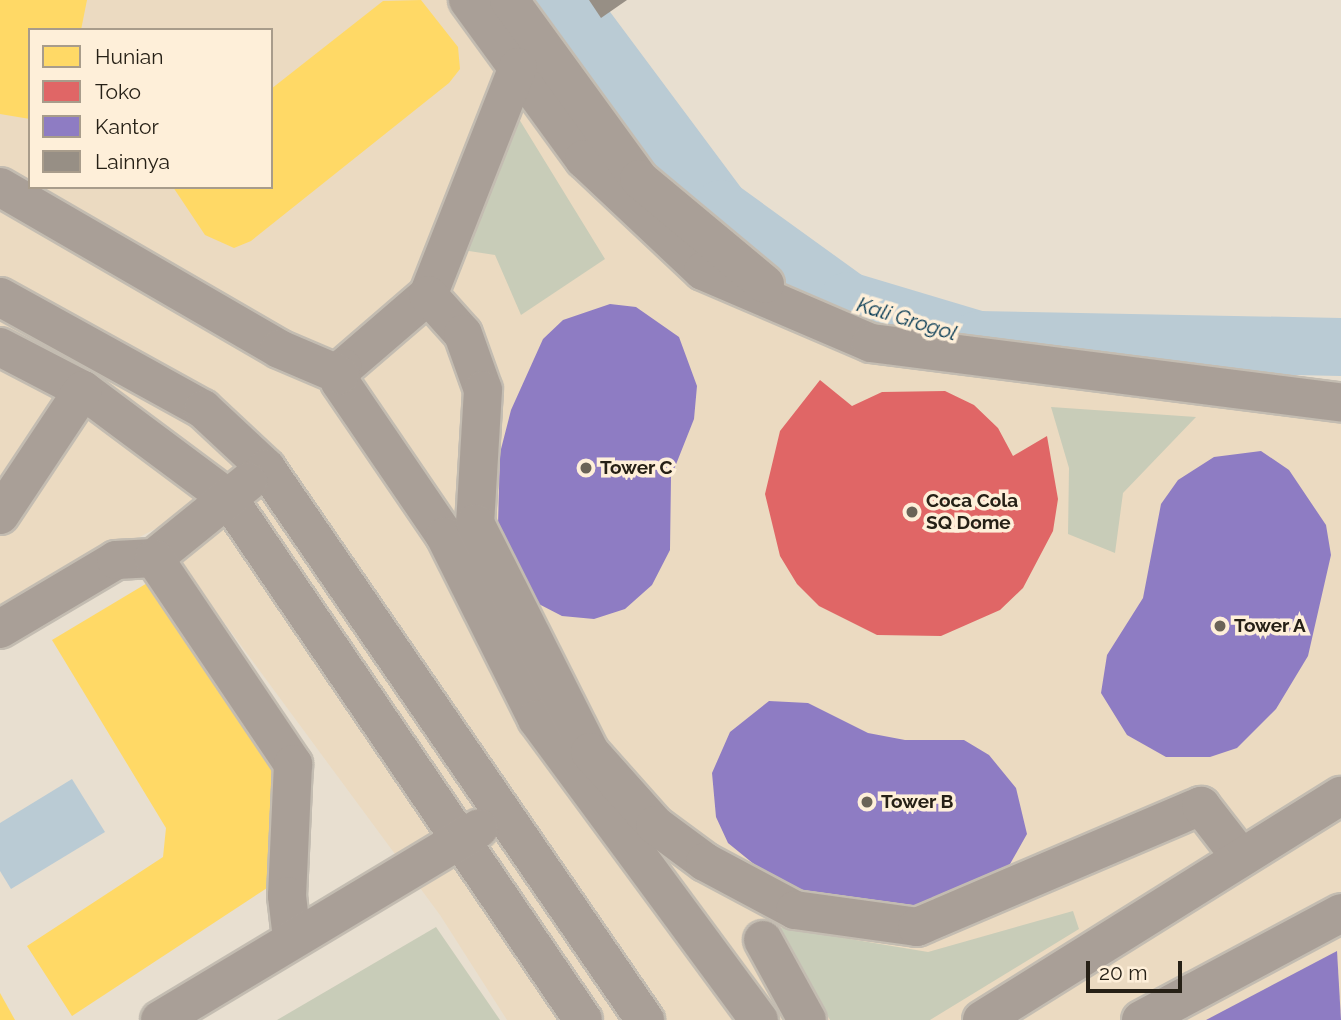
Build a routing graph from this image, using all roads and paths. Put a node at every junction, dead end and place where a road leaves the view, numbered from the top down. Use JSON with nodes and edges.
{"nodes":[{"id":1,"x":468,"y":0,"type":"edge"},
{"id":2,"x":509,"y":0,"type":"edge"},
{"id":3,"x":518,"y":67,"type":"junction"},
{"id":4,"x":0,"y":187,"type":"edge"},
{"id":5,"x":428,"y":295,"type":"junction"},
{"id":6,"x":0,"y":297,"type":"edge"},
{"id":7,"x":798,"y":309,"type":"junction"},
{"id":8,"x":0,"y":347,"type":"edge"},
{"id":9,"x":340,"y":375,"type":"junction"},
{"id":10,"x":83,"y":390,"type":"junction"},
{"id":11,"x":1341,"y":402,"type":"edge"},
{"id":12,"x":266,"y":468,"type":"junction"},
{"id":13,"x":228,"y":498,"type":"junction"},
{"id":14,"x":0,"y":515,"type":"edge"},
{"id":15,"x":460,"y":530,"type":"junction"},
{"id":16,"x":154,"y":558,"type":"junction"},
{"id":17,"x":0,"y":629,"type":"edge"},
{"id":18,"x":1341,"y":796,"type":"edge"},
{"id":19,"x":500,"y":812,"type":"junction"},
{"id":20,"x":457,"y":844,"type":"junction"},
{"id":21,"x":1239,"y":855,"type":"junction"},
{"id":22,"x":1341,"y":913,"type":"edge"},
{"id":23,"x":292,"y":938,"type":"junction"},
{"id":24,"x":763,"y":940,"type":"dead end"},
{"id":25,"x":160,"y":1020,"type":"edge"},
{"id":26,"x":583,"y":1020,"type":"edge"},
{"id":27,"x":645,"y":1020,"type":"edge"},
{"id":28,"x":760,"y":1020,"type":"edge"},
{"id":29,"x":807,"y":1020,"type":"edge"},
{"id":30,"x":982,"y":1020,"type":"edge"},
{"id":31,"x":1141,"y":1020,"type":"edge"}],
"edges":[{"from":1,"to":3,"type":"street"},
{"from":2,"to":7,"type":"street"},
{"from":3,"to":5,"type":"street"},
{"from":3,"to":7,"type":"street"},
{"from":4,"to":9,"type":"street"},
{"from":5,"to":9,"type":"street"},
{"from":5,"to":15,"type":"street"},
{"from":6,"to":12,"type":"street"},
{"from":7,"to":11,"type":"street"},
{"from":8,"to":10,"type":"street"},
{"from":9,"to":15,"type":"street"},
{"from":10,"to":13,"type":"street"},
{"from":10,"to":14,"type":"street"},
{"from":12,"to":13,"type":"street"},
{"from":12,"to":19,"type":"street"},
{"from":13,"to":16,"type":"street"},
{"from":13,"to":20,"type":"street"},
{"from":15,"to":21,"type":"street"},
{"from":15,"to":28,"type":"street"},
{"from":16,"to":17,"type":"street"},
{"from":16,"to":23,"type":"street"},
{"from":18,"to":21,"type":"street"},
{"from":19,"to":20,"type":"street"},
{"from":19,"to":27,"type":"street"},
{"from":20,"to":23,"type":"street"},
{"from":20,"to":26,"type":"street"},
{"from":21,"to":30,"type":"street"},
{"from":22,"to":31,"type":"street"},
{"from":23,"to":25,"type":"street"},
{"from":24,"to":29,"type":"street"}]}
